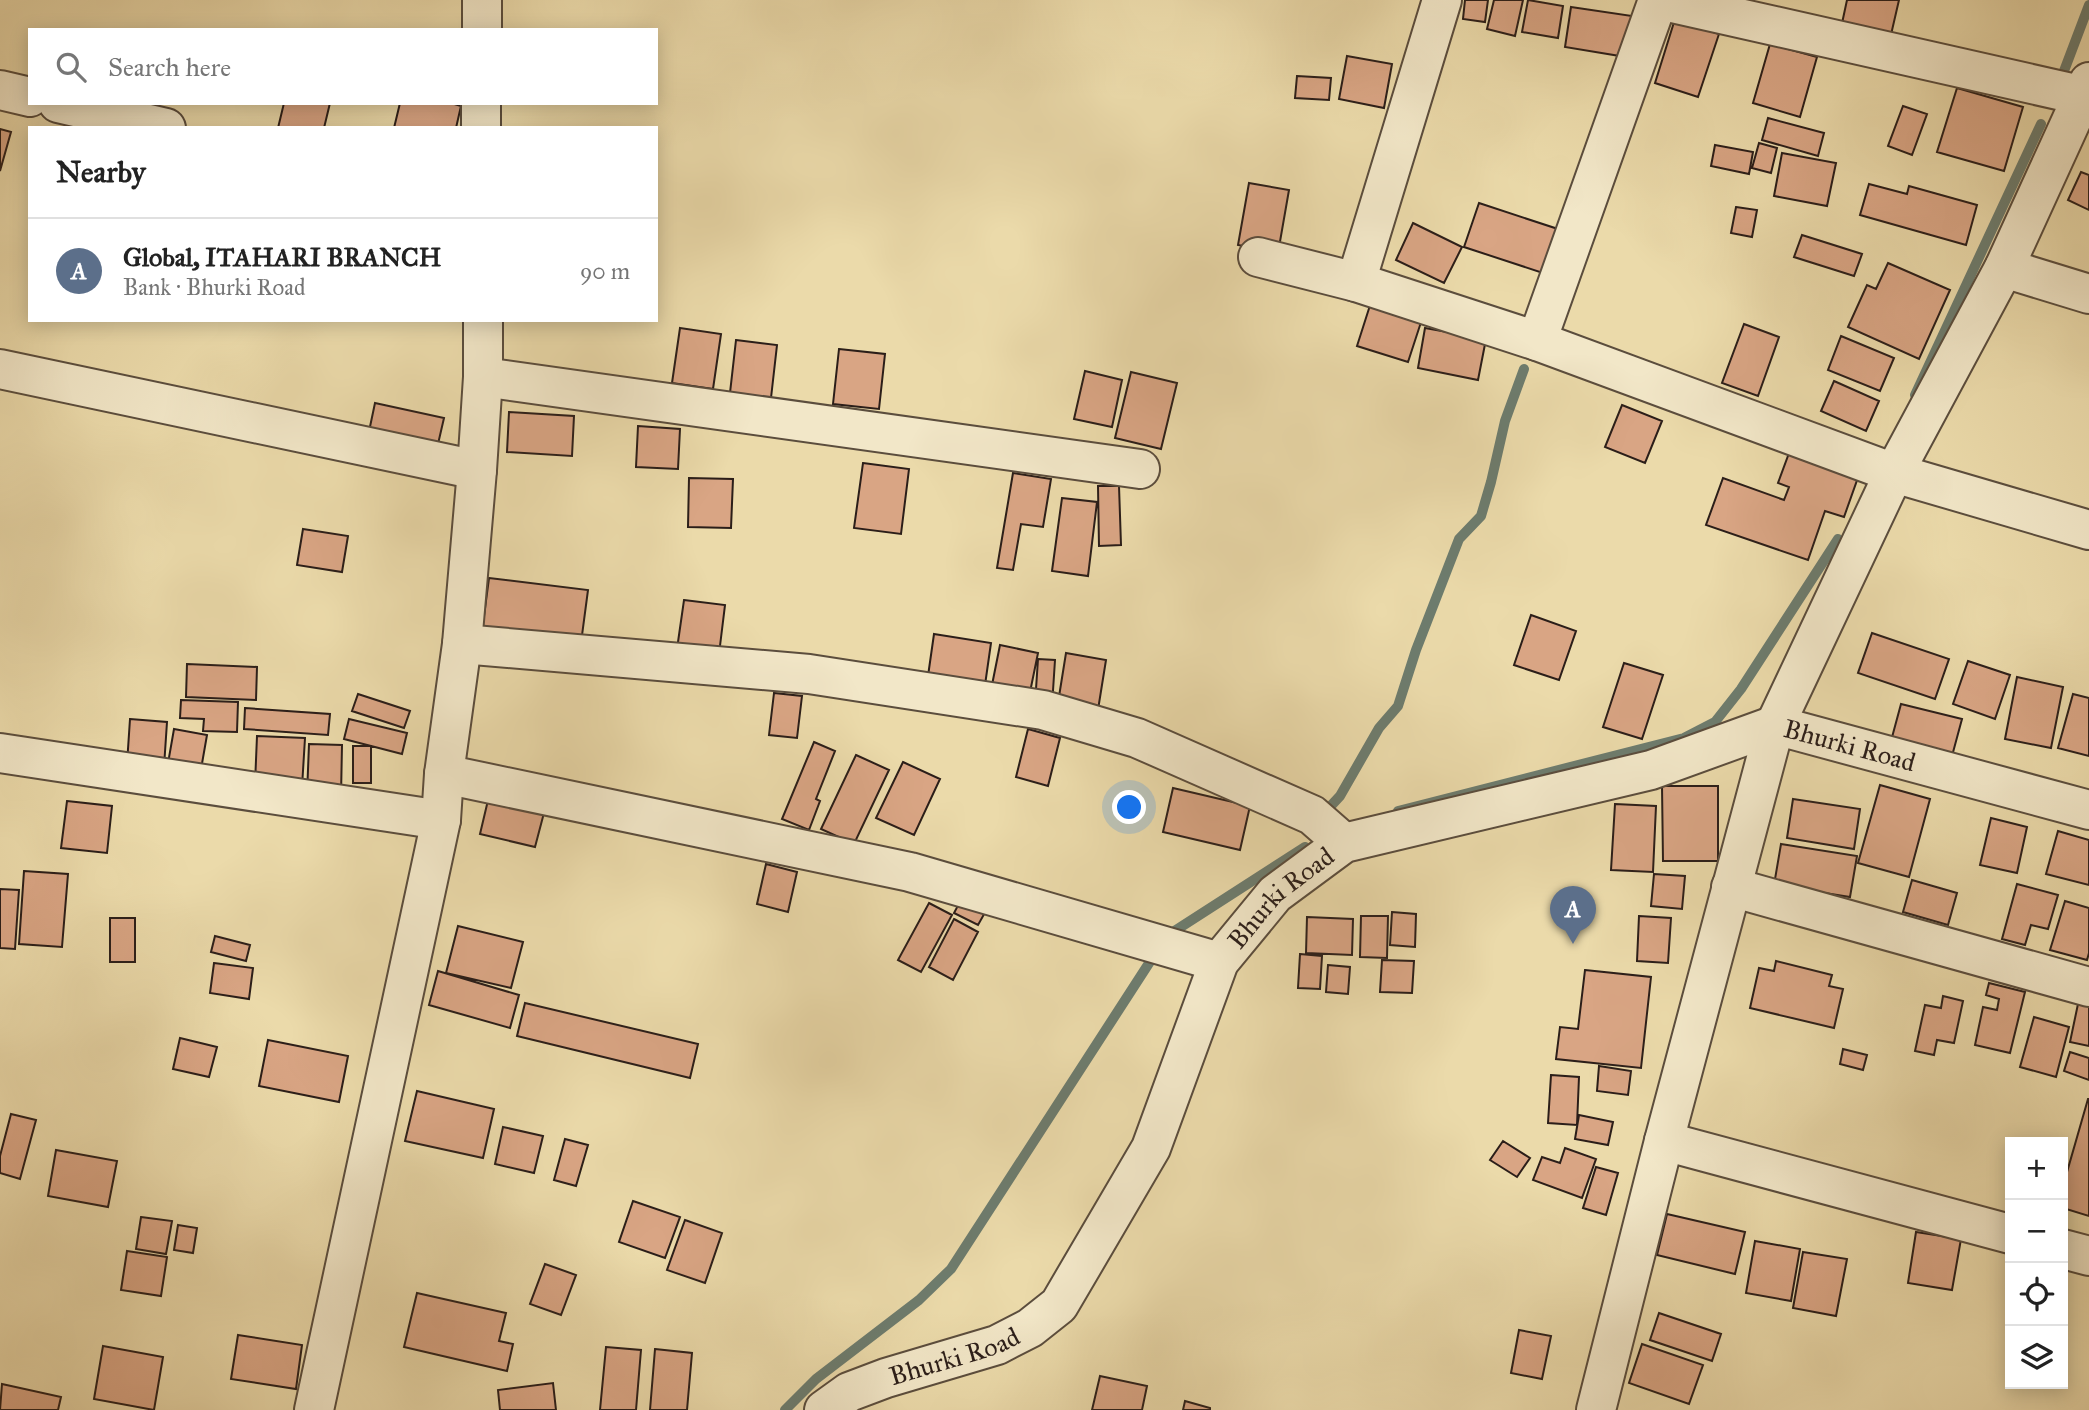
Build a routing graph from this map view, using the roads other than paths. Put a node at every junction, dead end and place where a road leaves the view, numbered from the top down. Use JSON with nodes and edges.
{"nodes":[{"id":1,"x":482,"y":0,"type":"edge"},
{"id":2,"x":1442,"y":0,"type":"edge"},
{"id":3,"x":1659,"y":0,"type":"edge"},
{"id":4,"x":482,"y":28,"type":"edge"},
{"id":5,"x":0,"y":90,"type":"edge"},
{"id":6,"x":2087,"y":91,"type":"edge"},
{"id":7,"x":28,"y":97,"type":"edge"},
{"id":8,"x":67,"y":105,"type":"edge"},
{"id":9,"x":481,"y":105,"type":"edge"},
{"id":10,"x":157,"y":126,"type":"edge"},
{"id":11,"x":481,"y":126,"type":"edge"},
{"id":12,"x":1258,"y":257,"type":"dead end"},
{"id":13,"x":2004,"y":268,"type":"junction"},
{"id":14,"x":1356,"y":282,"type":"junction"},
{"id":15,"x":2089,"y":294,"type":"edge"},
{"id":16,"x":482,"y":322,"type":"edge"},
{"id":17,"x":1537,"y":341,"type":"junction"},
{"id":18,"x":0,"y":369,"type":"edge"},
{"id":19,"x":483,"y":377,"type":"junction"},
{"id":20,"x":1140,"y":469,"type":"dead end"},
{"id":21,"x":477,"y":470,"type":"junction"},
{"id":22,"x":1894,"y":473,"type":"junction"},
{"id":23,"x":2089,"y":530,"type":"edge"},
{"id":24,"x":462,"y":644,"type":"junction"},
{"id":25,"x":1775,"y":725,"type":"junction"},
{"id":26,"x":0,"y":753,"type":"edge"},
{"id":27,"x":444,"y":774,"type":"junction"},
{"id":28,"x":2089,"y":810,"type":"edge"},
{"id":29,"x":440,"y":820,"type":"junction"},
{"id":30,"x":1344,"y":843,"type":"junction"},
{"id":31,"x":1731,"y":887,"type":"junction"},
{"id":32,"x":1219,"y":962,"type":"junction"},
{"id":33,"x":2089,"y":987,"type":"edge"},
{"id":34,"x":1664,"y":1141,"type":"junction"},
{"id":35,"x":2005,"y":1233,"type":"edge"},
{"id":36,"x":2068,"y":1250,"type":"edge"},
{"id":37,"x":2089,"y":1256,"type":"edge"},
{"id":38,"x":314,"y":1410,"type":"edge"},
{"id":39,"x":824,"y":1410,"type":"edge"},
{"id":40,"x":1596,"y":1410,"type":"edge"}],
"edges":[{"from":1,"to":4,"type":"street"},
{"from":2,"to":14,"type":"street"},
{"from":3,"to":6,"type":"street"},
{"from":3,"to":17,"type":"street"},
{"from":5,"to":7,"type":"street"},
{"from":6,"to":13,"type":"street"},
{"from":8,"to":10,"type":"street"},
{"from":9,"to":11,"type":"street"},
{"from":12,"to":14,"type":"street"},
{"from":13,"to":15,"type":"street"},
{"from":13,"to":22,"type":"street"},
{"from":14,"to":17,"type":"street"},
{"from":16,"to":19,"type":"street"},
{"from":17,"to":22,"type":"street"},
{"from":18,"to":21,"type":"street"},
{"from":19,"to":20,"type":"street"},
{"from":19,"to":21,"type":"street"},
{"from":21,"to":24,"type":"street"},
{"from":22,"to":23,"type":"street"},
{"from":22,"to":25,"type":"street"},
{"from":24,"to":27,"type":"street"},
{"from":24,"to":30,"type":"street"},
{"from":25,"to":28,"type":"street","name":"Bhurki Road"},
{"from":25,"to":30,"type":"street","name":"Bhurki Road"},
{"from":25,"to":31,"type":"street"},
{"from":26,"to":29,"type":"street"},
{"from":27,"to":29,"type":"street"},
{"from":27,"to":32,"type":"street"},
{"from":29,"to":38,"type":"street"},
{"from":30,"to":32,"type":"street","name":"Bhurki Road"},
{"from":31,"to":33,"type":"street"},
{"from":31,"to":34,"type":"street"},
{"from":32,"to":39,"type":"street","name":"Bhurki Road"},
{"from":34,"to":35,"type":"street"},
{"from":34,"to":40,"type":"street"},
{"from":36,"to":37,"type":"street"}]}
